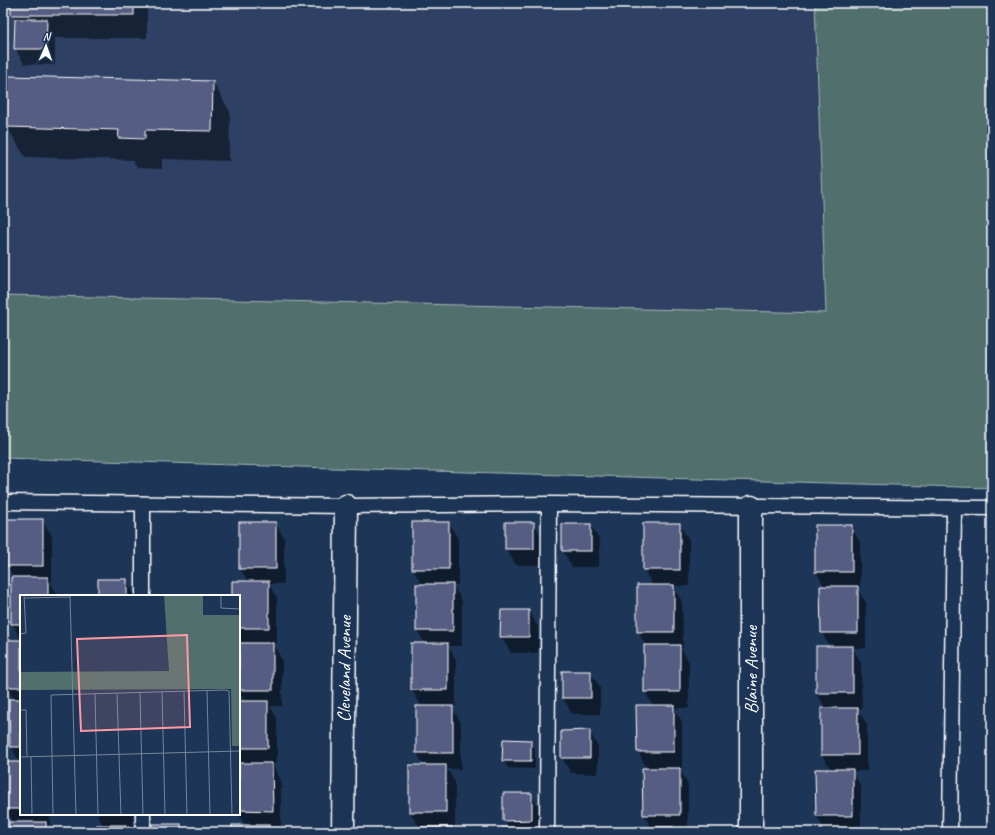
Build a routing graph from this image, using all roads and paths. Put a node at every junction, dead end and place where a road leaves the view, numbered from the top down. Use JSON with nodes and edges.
{"nodes":[{"id":1,"x":3,"y":502,"type":"edge"},
{"id":2,"x":144,"y":504,"type":"junction"},
{"id":3,"x":549,"y":504,"type":"junction"},
{"id":4,"x":346,"y":506,"type":"junction"},
{"id":5,"x":751,"y":507,"type":"junction"},
{"id":6,"x":954,"y":508,"type":"junction"},
{"id":7,"x":992,"y":508,"type":"edge"},
{"id":8,"x":143,"y":595,"type":"edge"},
{"id":9,"x":143,"y":815,"type":"edge"},
{"id":10,"x":142,"y":832,"type":"edge"},
{"id":11,"x":343,"y":832,"type":"edge"},
{"id":12,"x":547,"y":832,"type":"edge"},
{"id":13,"x":751,"y":832,"type":"edge"},
{"id":14,"x":950,"y":832,"type":"edge"}],
"edges":[{"from":1,"to":2,"type":"lane"},
{"from":2,"to":4,"type":"lane"},
{"from":2,"to":8,"type":"lane"},
{"from":3,"to":4,"type":"lane"},
{"from":3,"to":5,"type":"lane"},
{"from":3,"to":12,"type":"lane"},
{"from":4,"to":11,"type":"street","name":"Cleveland Avenue"},
{"from":5,"to":6,"type":"lane"},
{"from":5,"to":13,"type":"street","name":"Blaine Avenue"},
{"from":6,"to":7,"type":"lane"},
{"from":6,"to":14,"type":"lane"},
{"from":9,"to":10,"type":"lane"}]}
